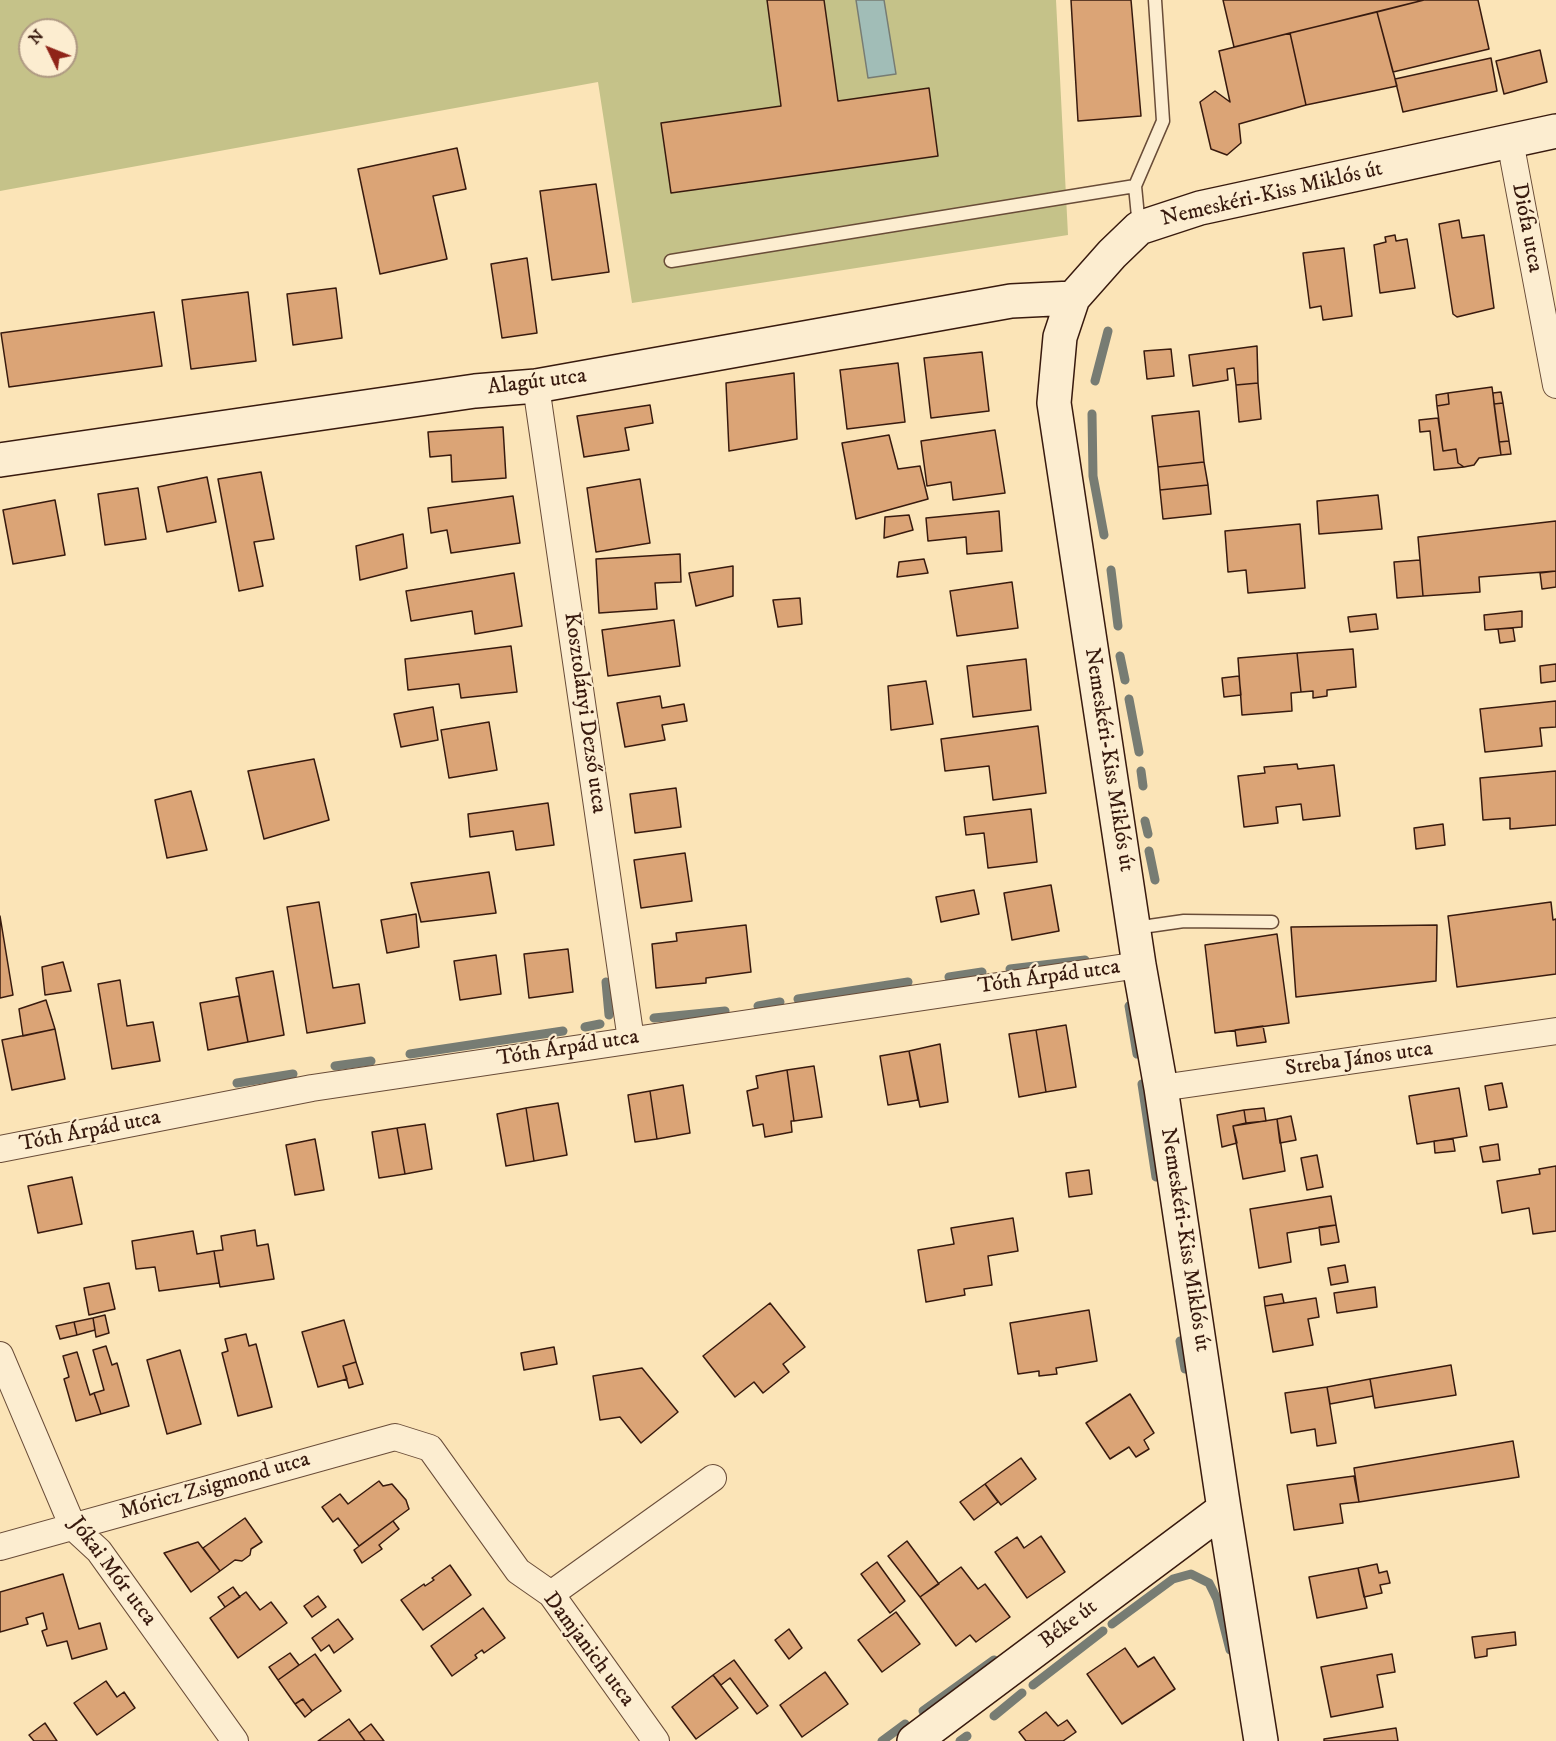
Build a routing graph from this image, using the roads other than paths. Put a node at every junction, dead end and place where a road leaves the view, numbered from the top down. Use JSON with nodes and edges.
{"nodes":[{"id":1,"x":1155,"y":0,"type":"edge"},
{"id":2,"x":1556,"y":131,"type":"edge"},
{"id":3,"x":1510,"y":141,"type":"junction"},
{"id":4,"x":1136,"y":186,"type":"junction"},
{"id":5,"x":1139,"y":228,"type":"junction"},
{"id":6,"x":671,"y":261,"type":"dead end"},
{"id":7,"x":1073,"y":298,"type":"junction"},
{"id":8,"x":1556,"y":385,"type":"edge"},
{"id":9,"x":536,"y":386,"type":"junction"},
{"id":10,"x":0,"y":460,"type":"edge"},
{"id":11,"x":1272,"y":922,"type":"dead end"},
{"id":12,"x":1134,"y":928,"type":"junction"},
{"id":13,"x":1139,"y":965,"type":"junction"},
{"id":14,"x":1556,"y":1031,"type":"edge"},
{"id":15,"x":631,"y":1040,"type":"junction"},
{"id":16,"x":1161,"y":1088,"type":"junction"},
{"id":17,"x":0,"y":1149,"type":"edge"},
{"id":18,"x":0,"y":1355,"type":"edge"},
{"id":19,"x":395,"y":1437,"type":"joint"},
{"id":20,"x":713,"y":1478,"type":"dead end"},
{"id":21,"x":1224,"y":1509,"type":"junction"},
{"id":22,"x":73,"y":1527,"type":"junction"},
{"id":23,"x":0,"y":1547,"type":"edge"},
{"id":24,"x":551,"y":1594,"type":"junction"},
{"id":25,"x":235,"y":1741,"type":"edge"},
{"id":26,"x":656,"y":1741,"type":"edge"},
{"id":27,"x":914,"y":1741,"type":"edge"},
{"id":28,"x":1261,"y":1741,"type":"edge"}],
"edges":[{"from":1,"to":4,"type":"lane"},
{"from":2,"to":3,"type":"street","name":"Nemeskéri-Kiss Miklós út"},
{"from":3,"to":5,"type":"street","name":"Nemeskéri-Kiss Miklós út"},
{"from":3,"to":8,"type":"street","name":"Diófa utca"},
{"from":4,"to":5,"type":"lane"},
{"from":4,"to":6,"type":"lane"},
{"from":5,"to":7,"type":"street","name":"Nemeskéri-Kiss Miklós út"},
{"from":7,"to":9,"type":"street","name":"Alagút utca"},
{"from":7,"to":12,"type":"street","name":"Nemeskéri-Kiss Miklós út"},
{"from":9,"to":10,"type":"street","name":"Alagút utca"},
{"from":9,"to":15,"type":"street","name":"Kosztolányi Dezső utca"},
{"from":11,"to":12,"type":"lane"},
{"from":12,"to":13,"type":"street","name":"Nemeskéri-Kiss Miklós út"},
{"from":13,"to":15,"type":"street","name":"Tóth Árpád utca"},
{"from":13,"to":16,"type":"street","name":"Nemeskéri-Kiss Miklós út"},
{"from":14,"to":16,"type":"street","name":"Streba János utca"},
{"from":15,"to":17,"type":"street","name":"Tóth Árpád utca"},
{"from":16,"to":21,"type":"street","name":"Nemeskéri-Kiss Miklós út"},
{"from":18,"to":22,"type":"street","name":"Jókai Mór utca"},
{"from":19,"to":22,"type":"street","name":"Móricz Zsigmond utca"},
{"from":19,"to":24,"type":"street","name":"Damjanich utca"},
{"from":20,"to":24,"type":"street"},
{"from":21,"to":27,"type":"street","name":"Béke út"},
{"from":21,"to":28,"type":"street","name":"Nemeskéri-Kiss Miklós út"},
{"from":22,"to":23,"type":"street","name":"Móricz Zsigmond utca"},
{"from":22,"to":25,"type":"street","name":"Jókai Mór utca"},
{"from":24,"to":26,"type":"street","name":"Damjanich utca"}]}
